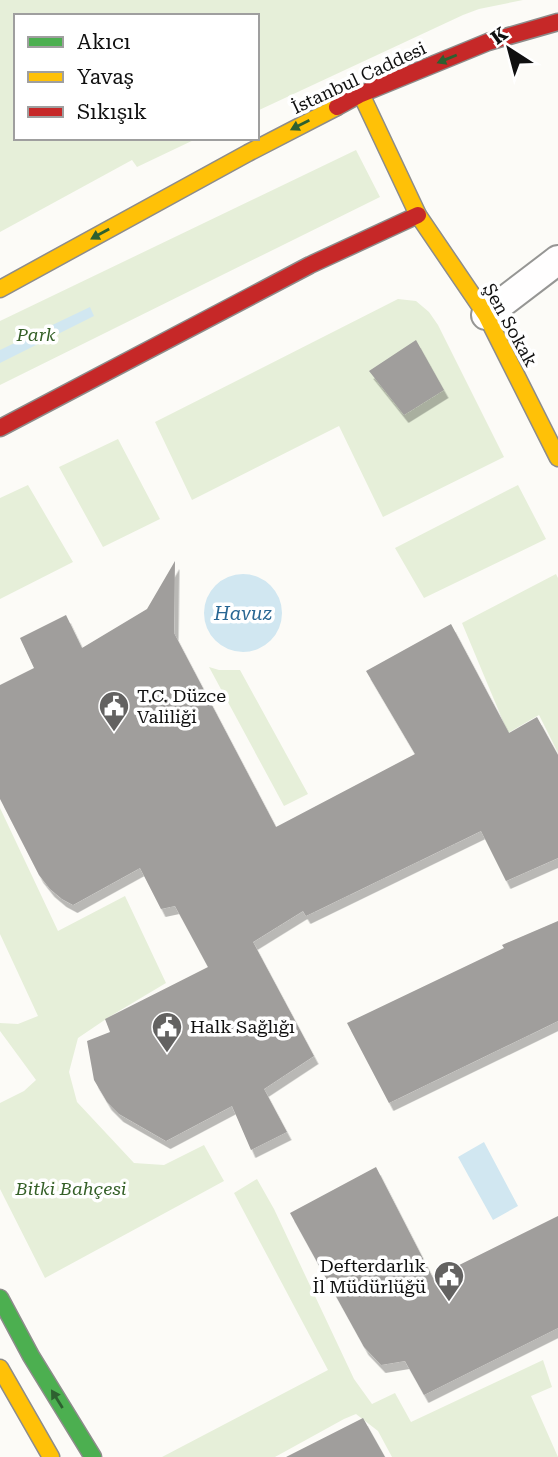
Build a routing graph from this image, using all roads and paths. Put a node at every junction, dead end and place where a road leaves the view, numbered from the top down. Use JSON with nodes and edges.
{"nodes":[{"id":1,"x":558,"y":23,"type":"edge"},
{"id":2,"x":361,"y":94,"type":"junction"},
{"id":3,"x":418,"y":215,"type":"junction"},
{"id":4,"x":558,"y":260,"type":"edge"},
{"id":5,"x":0,"y":289,"type":"edge"},
{"id":6,"x":486,"y":315,"type":"junction"},
{"id":7,"x":0,"y":428,"type":"edge"},
{"id":8,"x":558,"y":458,"type":"edge"},
{"id":9,"x":0,"y":1298,"type":"edge"},
{"id":10,"x":0,"y":1368,"type":"edge"},
{"id":11,"x":51,"y":1457,"type":"edge"},
{"id":12,"x":93,"y":1457,"type":"edge"}],
"edges":[{"from":1,"to":2,"type":"main road","name":"İstanbul Caddesi","one_way":true},
{"from":2,"to":3,"type":"main road","name":"Şen Sokak"},
{"from":2,"to":5,"type":"main road","name":"İstanbul Caddesi","one_way":true},
{"from":3,"to":6,"type":"main road","name":"Şen Sokak"},
{"from":3,"to":7,"type":"main road"},
{"from":4,"to":6,"type":"street"},
{"from":6,"to":8,"type":"main road","name":"Şen Sokak"},
{"from":12,"to":9,"type":"main road","one_way":true},
{"from":10,"to":11,"type":"main road"}]}
